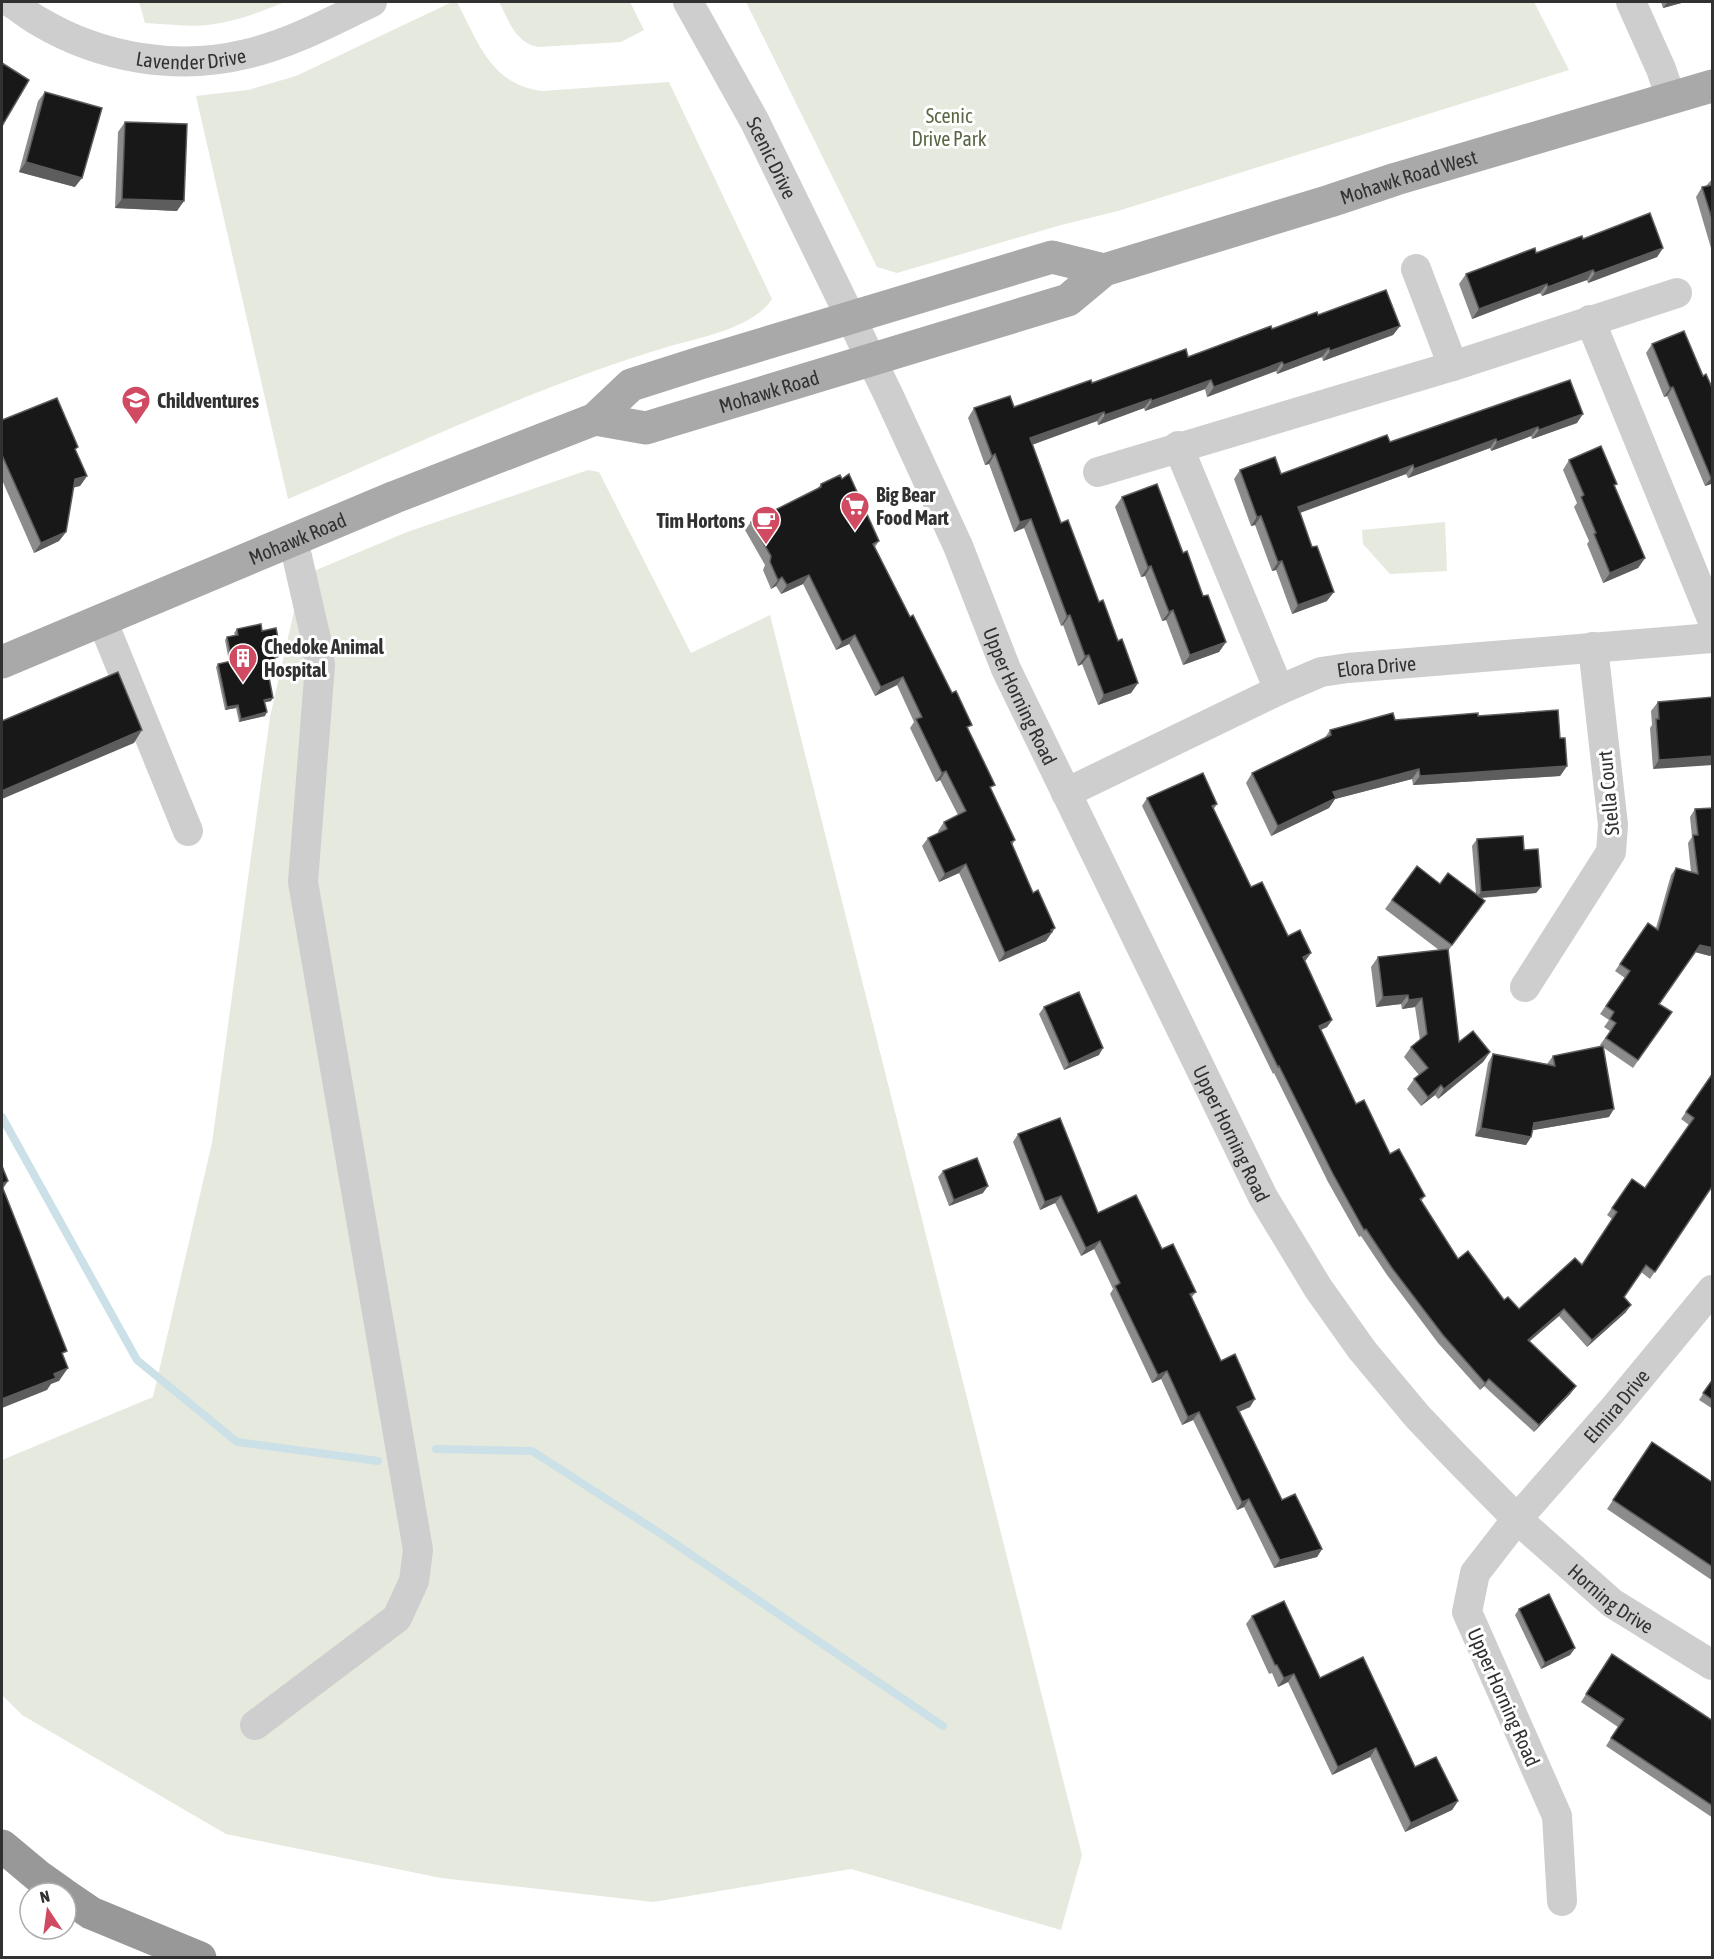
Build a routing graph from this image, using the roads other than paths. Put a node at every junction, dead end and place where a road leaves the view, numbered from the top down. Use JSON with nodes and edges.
{"nodes":[{"id":1,"x":10,"y":2,"type":"edge"},
{"id":2,"x":372,"y":2,"type":"edge"},
{"id":3,"x":688,"y":2,"type":"edge"},
{"id":4,"x":1631,"y":2,"type":"edge"},
{"id":5,"x":1713,"y":86,"type":"edge"},
{"id":6,"x":1671,"y":98,"type":"junction"},
{"id":7,"x":1416,"y":269,"type":"dead end"},
{"id":8,"x":1104,"y":270,"type":"junction"},
{"id":9,"x":1677,"y":293,"type":"dead end"},
{"id":10,"x":850,"y":318,"type":"junction"},
{"id":11,"x":1590,"y":320,"type":"junction"},
{"id":12,"x":871,"y":360,"type":"junction"},
{"id":13,"x":1453,"y":366,"type":"junction"},
{"id":14,"x":595,"y":419,"type":"junction"},
{"id":15,"x":1178,"y":446,"type":"junction"},
{"id":16,"x":1098,"y":472,"type":"dead end"},
{"id":17,"x":293,"y":539,"type":"junction"},
{"id":18,"x":102,"y":620,"type":"junction"},
{"id":19,"x":1713,"y":620,"type":"edge"},
{"id":20,"x":1713,"y":638,"type":"edge"},
{"id":21,"x":1593,"y":647,"type":"junction"},
{"id":22,"x":2,"y":662,"type":"edge"},
{"id":23,"x":1279,"y":690,"type":"junction"},
{"id":24,"x":1066,"y":793,"type":"junction"},
{"id":25,"x":188,"y":831,"type":"dead end"},
{"id":26,"x":1525,"y":987,"type":"dead end"},
{"id":27,"x":1713,"y":1290,"type":"edge"},
{"id":28,"x":1517,"y":1519,"type":"junction"},
{"id":29,"x":1713,"y":1665,"type":"edge"},
{"id":30,"x":255,"y":1725,"type":"dead end"},
{"id":31,"x":2,"y":1846,"type":"edge"},
{"id":32,"x":45,"y":1881,"type":"edge"},
{"id":33,"x":1562,"y":1901,"type":"dead end"},
{"id":34,"x":78,"y":1904,"type":"edge"},
{"id":35,"x":200,"y":1958,"type":"edge"}],
"edges":[{"from":1,"to":2,"type":"street","name":"Lavender Drive"},
{"from":3,"to":10,"type":"street","name":"Scenic Drive"},
{"from":4,"to":6,"type":"street"},
{"from":5,"to":6,"type":"main road","name":"Mohawk Road West"},
{"from":6,"to":8,"type":"main road","name":"Mohawk Road West"},
{"from":7,"to":13,"type":"street"},
{"from":8,"to":10,"type":"main road"},
{"from":8,"to":12,"type":"main road","name":"Mohawk Road West"},
{"from":9,"to":11,"type":"street"},
{"from":10,"to":12,"type":"street","name":"Upper Horning Road"},
{"from":10,"to":14,"type":"main road","name":"Mohawk Road"},
{"from":11,"to":13,"type":"street"},
{"from":11,"to":19,"type":"street"},
{"from":12,"to":14,"type":"main road","name":"Mohawk Road"},
{"from":12,"to":24,"type":"street","name":"Upper Horning Road"},
{"from":13,"to":15,"type":"street"},
{"from":14,"to":17,"type":"main road","name":"Mohawk Road"},
{"from":15,"to":16,"type":"street"},
{"from":15,"to":23,"type":"street"},
{"from":17,"to":18,"type":"main road","name":"Mohawk Road"},
{"from":17,"to":30,"type":"street"},
{"from":18,"to":22,"type":"main road","name":"Mohawk Road"},
{"from":18,"to":25,"type":"street"},
{"from":20,"to":21,"type":"street","name":"Elora Drive"},
{"from":21,"to":23,"type":"street","name":"Elora Drive"},
{"from":21,"to":26,"type":"street","name":"Stella Court"},
{"from":23,"to":24,"type":"street","name":"Elora Drive"},
{"from":24,"to":28,"type":"street","name":"Upper Horning Road"},
{"from":27,"to":28,"type":"street","name":"Elmira Drive"},
{"from":28,"to":29,"type":"street","name":"Horning Drive"},
{"from":28,"to":33,"type":"street","name":"Upper Horning Road"},
{"from":31,"to":32,"type":"highway"},
{"from":34,"to":35,"type":"highway"}]}
